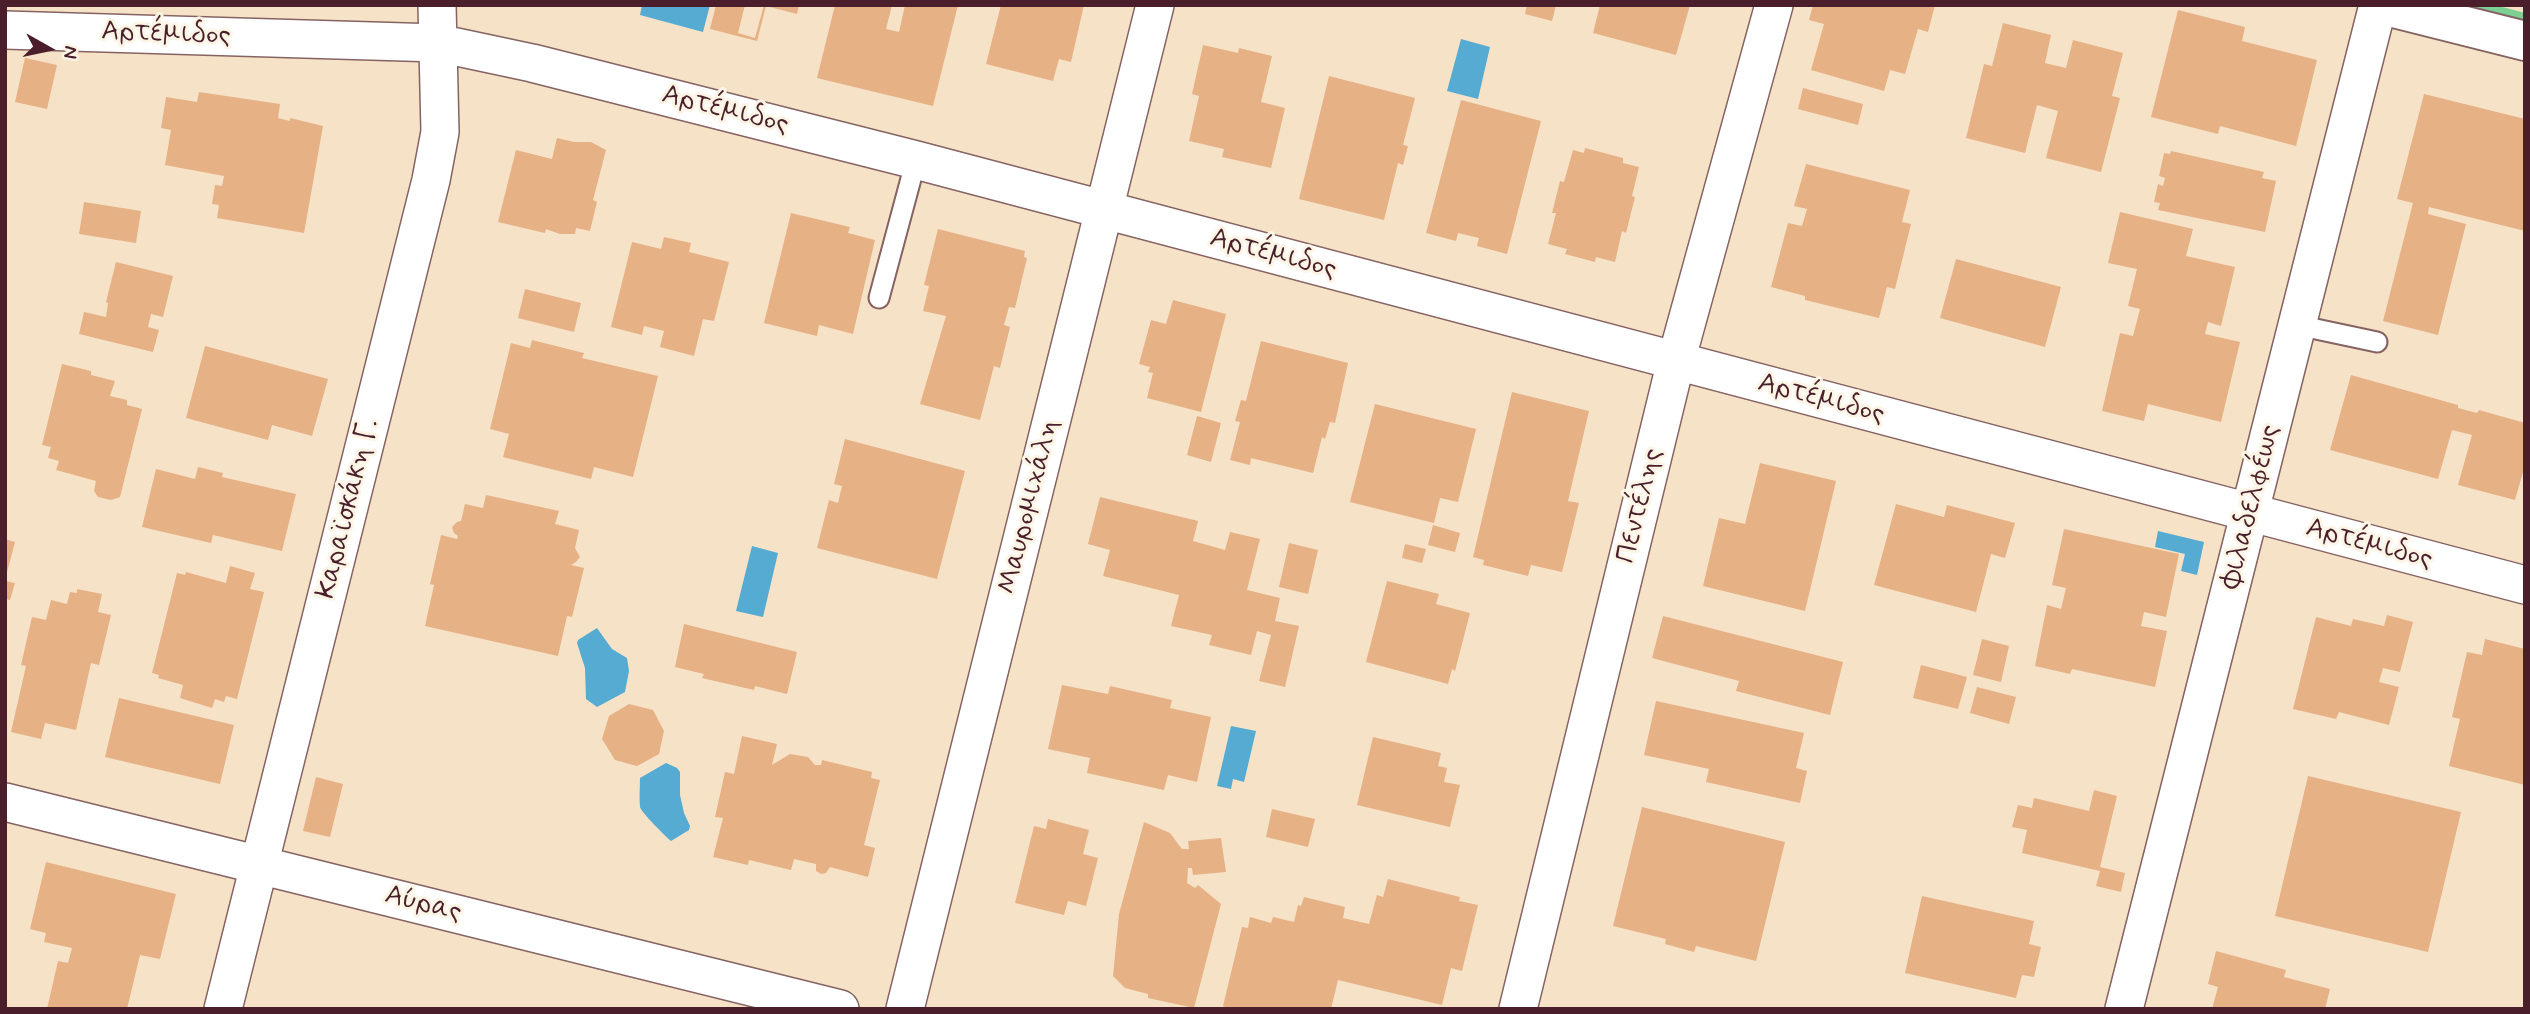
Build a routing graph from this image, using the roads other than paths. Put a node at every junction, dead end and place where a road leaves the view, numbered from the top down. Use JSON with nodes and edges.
{"nodes":[{"id":1,"x":437,"y":5,"type":"edge"},
{"id":2,"x":1155,"y":5,"type":"edge"},
{"id":3,"x":1774,"y":5,"type":"edge"},
{"id":4,"x":2380,"y":5,"type":"edge"},
{"id":5,"x":5,"y":30,"type":"edge"},
{"id":6,"x":2525,"y":41,"type":"edge"},
{"id":7,"x":438,"y":43,"type":"junction"},
{"id":8,"x":916,"y":160,"type":"junction"},
{"id":9,"x":1104,"y":211,"type":"junction"},
{"id":10,"x":879,"y":298,"type":"dead end"},
{"id":11,"x":2297,"y":325,"type":"junction"},
{"id":12,"x":2376,"y":342,"type":"dead end"},
{"id":13,"x":1676,"y":361,"type":"junction"},
{"id":14,"x":2250,"y":513,"type":"junction"},
{"id":15,"x":2525,"y":585,"type":"edge"},
{"id":16,"x":5,"y":802,"type":"edge"},
{"id":17,"x":260,"y":865,"type":"junction"},
{"id":18,"x":223,"y":1009,"type":"edge"},
{"id":19,"x":840,"y":1009,"type":"edge"},
{"id":20,"x":905,"y":1009,"type":"edge"},
{"id":21,"x":1518,"y":1009,"type":"edge"},
{"id":22,"x":2124,"y":1009,"type":"edge"}],
"edges":[{"from":1,"to":7,"type":"street","name":"Καραϊσκάκη Γ."},
{"from":2,"to":9,"type":"street","name":"Μαυρομιχάλη"},
{"from":3,"to":13,"type":"street","name":"Πεντέλης"},
{"from":4,"to":6,"type":"street"},
{"from":4,"to":11,"type":"street","name":"Φιλαδελφέως"},
{"from":5,"to":7,"type":"street","name":"Αρτέμιδος"},
{"from":7,"to":8,"type":"street","name":"Αρτέμιδος"},
{"from":7,"to":17,"type":"street","name":"Καραϊσκάκη Γ."},
{"from":8,"to":9,"type":"street","name":"Αρτέμιδος"},
{"from":8,"to":10,"type":"lane"},
{"from":9,"to":13,"type":"street","name":"Αρτέμιδος"},
{"from":9,"to":20,"type":"street","name":"Μαυρομιχάλη"},
{"from":11,"to":12,"type":"lane"},
{"from":11,"to":14,"type":"street","name":"Φιλαδελφέως"},
{"from":13,"to":14,"type":"street","name":"Αρτέμιδος"},
{"from":13,"to":21,"type":"street","name":"Πεντέλης"},
{"from":14,"to":15,"type":"street","name":"Αρτέμιδος"},
{"from":14,"to":22,"type":"street","name":"Φιλαδελφέως"},
{"from":16,"to":17,"type":"street","name":"Αύρας"},
{"from":17,"to":18,"type":"street","name":"Καραϊσκάκη Γ."},
{"from":17,"to":19,"type":"street","name":"Αύρας"}]}
